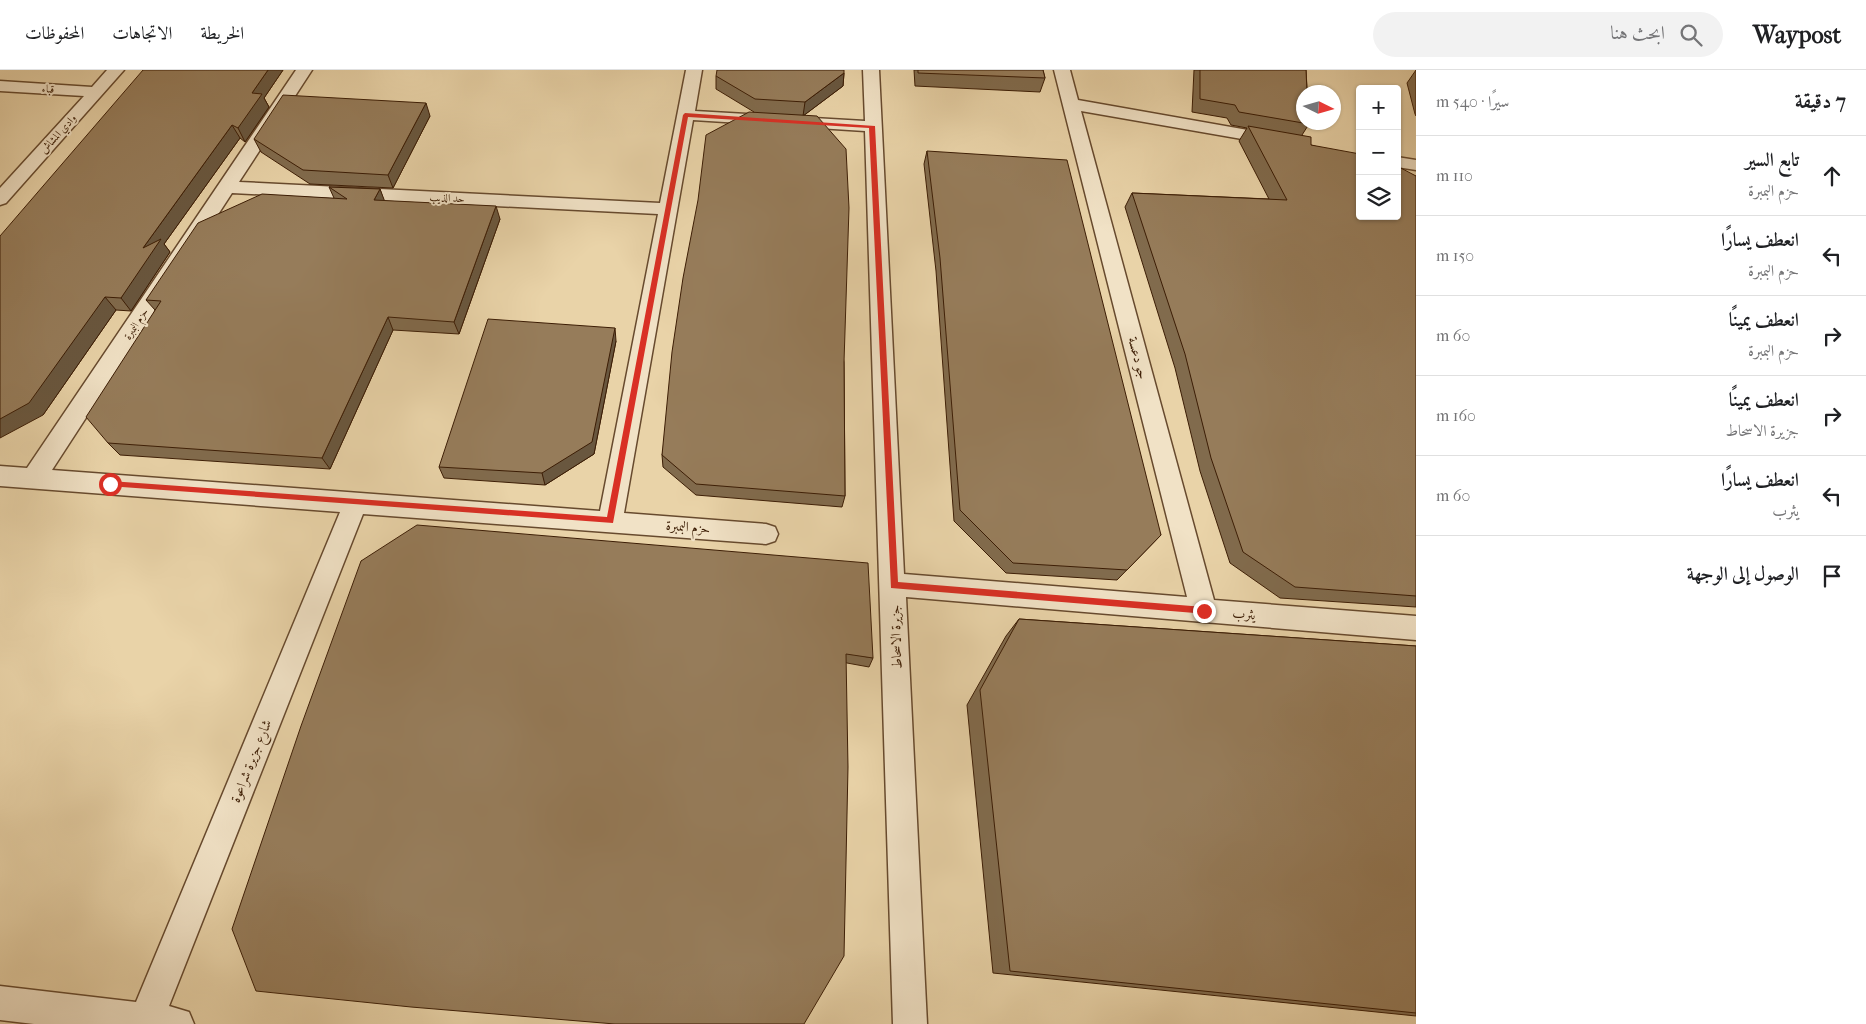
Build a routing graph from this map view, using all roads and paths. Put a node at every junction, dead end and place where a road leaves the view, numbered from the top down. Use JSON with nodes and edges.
{"nodes":[{"id":1,"x":116,"y":70,"type":"edge"},
{"id":2,"x":304,"y":70,"type":"edge"},
{"id":3,"x":694,"y":70,"type":"edge"},
{"id":4,"x":871,"y":70,"type":"edge"},
{"id":5,"x":1062,"y":70,"type":"edge"},
{"id":6,"x":0,"y":86,"type":"edge"},
{"id":7,"x":96,"y":92,"type":"junction"},
{"id":8,"x":1071,"y":104,"type":"junction"},
{"id":9,"x":685,"y":115,"type":"junction"},
{"id":10,"x":872,"y":126,"type":"junction"},
{"id":11,"x":1292,"y":143,"type":"edge"},
{"id":12,"x":1401,"y":163,"type":"edge"},
{"id":13,"x":1416,"y":165,"type":"edge"},
{"id":14,"x":227,"y":187,"type":"junction"},
{"id":15,"x":0,"y":199,"type":"edge"},
{"id":16,"x":668,"y":209,"type":"junction"},
{"id":17,"x":0,"y":476,"type":"edge"},
{"id":18,"x":34,"y":478,"type":"junction"},
{"id":19,"x":356,"y":502,"type":"junction"},
{"id":20,"x":610,"y":521,"type":"junction"},
{"id":21,"x":766,"y":534,"type":"dead end"},
{"id":22,"x":894,"y":585,"type":"junction"},
{"id":23,"x":1204,"y":611,"type":"junction"},
{"id":24,"x":1416,"y":628,"type":"edge"},
{"id":25,"x":0,"y":1002,"type":"edge"},
{"id":26,"x":162,"y":1022,"type":"edge"},
{"id":27,"x":910,"y":1024,"type":"edge"}],
"edges":[{"from":1,"to":7,"type":"street","name":"وادي المشاش"},
{"from":2,"to":14,"type":"street","name":"حزم البمبرة"},
{"from":3,"to":9,"type":"street"},
{"from":4,"to":10,"type":"street","name":"جزيرة الاسحاط"},
{"from":5,"to":8,"type":"street","name":"جو دعسة"},
{"from":6,"to":7,"type":"street","name":"قباء"},
{"from":7,"to":15,"type":"street","name":"وادي المشاش"},
{"from":8,"to":11,"type":"street"},
{"from":8,"to":23,"type":"street","name":"جو دعسة"},
{"from":9,"to":10,"type":"street"},
{"from":9,"to":16,"type":"street"},
{"from":10,"to":22,"type":"street","name":"جزيرة الاسحاط"},
{"from":12,"to":13,"type":"street"},
{"from":14,"to":16,"type":"street","name":"حد الذيب"},
{"from":14,"to":18,"type":"street","name":"حزم البمبرة"},
{"from":16,"to":20,"type":"street"},
{"from":17,"to":18,"type":"street","name":"حزم البمبرة"},
{"from":18,"to":19,"type":"street","name":"حزم البمبرة"},
{"from":19,"to":20,"type":"street","name":"حزم البمبرة"},
{"from":19,"to":26,"type":"street","name":"شارع جزيرة شراعوة"},
{"from":20,"to":21,"type":"street","name":"حزم البمبرة"},
{"from":22,"to":23,"type":"street","name":"يثرب"},
{"from":22,"to":27,"type":"street","name":"جزيرة الاسحاط"},
{"from":23,"to":24,"type":"street","name":"يثرب"},
{"from":25,"to":26,"type":"street","name":"شارع جزيرة شراعوة"}]}
